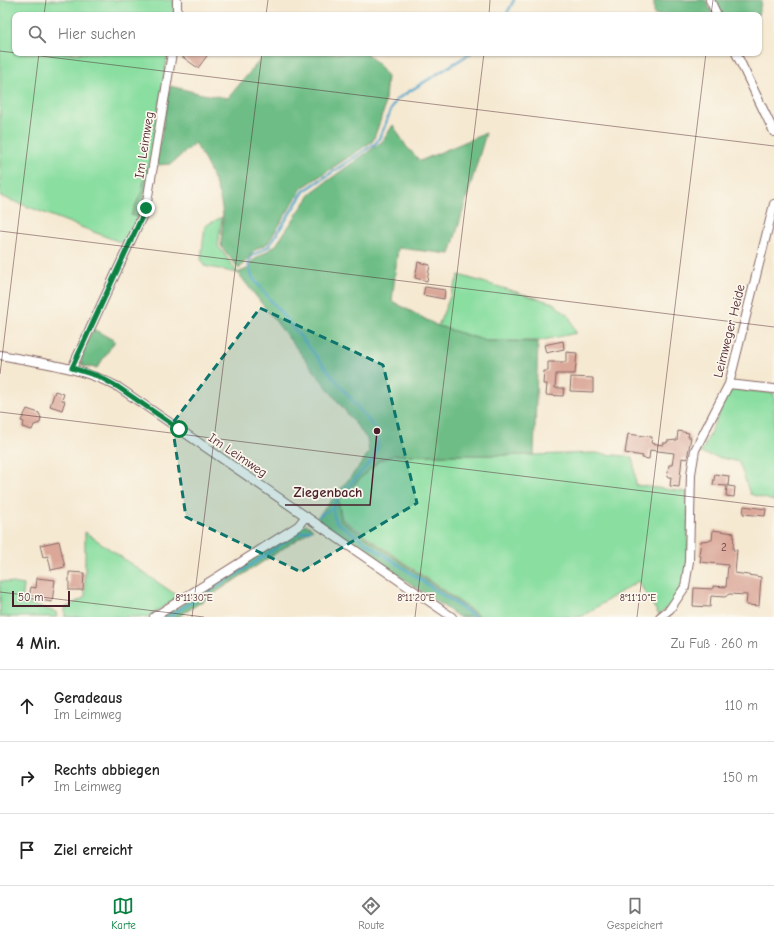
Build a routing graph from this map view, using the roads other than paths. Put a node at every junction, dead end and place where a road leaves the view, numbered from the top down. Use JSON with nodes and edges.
{"nodes":[{"id":1,"x":177,"y":0,"type":"edge"},
{"id":2,"x":710,"y":0,"type":"edge"},
{"id":3,"x":177,"y":12,"type":"edge"},
{"id":4,"x":716,"y":12,"type":"edge"},
{"id":5,"x":171,"y":56,"type":"edge"},
{"id":6,"x":737,"y":56,"type":"edge"},
{"id":7,"x":774,"y":132,"type":"edge"},
{"id":8,"x":774,"y":204,"type":"edge"},
{"id":9,"x":0,"y":355,"type":"edge"},
{"id":10,"x":72,"y":368,"type":"junction"},
{"id":11,"x":729,"y":384,"type":"junction"},
{"id":12,"x":774,"y":389,"type":"edge"},
{"id":13,"x":306,"y":516,"type":"junction"},
{"id":14,"x":154,"y":617,"type":"edge"},
{"id":15,"x":452,"y":617,"type":"edge"},
{"id":16,"x":660,"y":617,"type":"edge"}],
"edges":[{"from":1,"to":3,"type":"street"},
{"from":2,"to":4,"type":"street"},
{"from":5,"to":10,"type":"street","name":"Im Leimweg"},
{"from":6,"to":7,"type":"street"},
{"from":8,"to":11,"type":"street","name":"Leimweger Heide"},
{"from":9,"to":10,"type":"street","name":"Im Leimweg"},
{"from":10,"to":13,"type":"street","name":"Im Leimweg"},
{"from":11,"to":12,"type":"street"},
{"from":11,"to":16,"type":"street","name":"Leimweger Heide"},
{"from":13,"to":14,"type":"street"},
{"from":13,"to":15,"type":"street","name":"Im Leimweg"}]}
